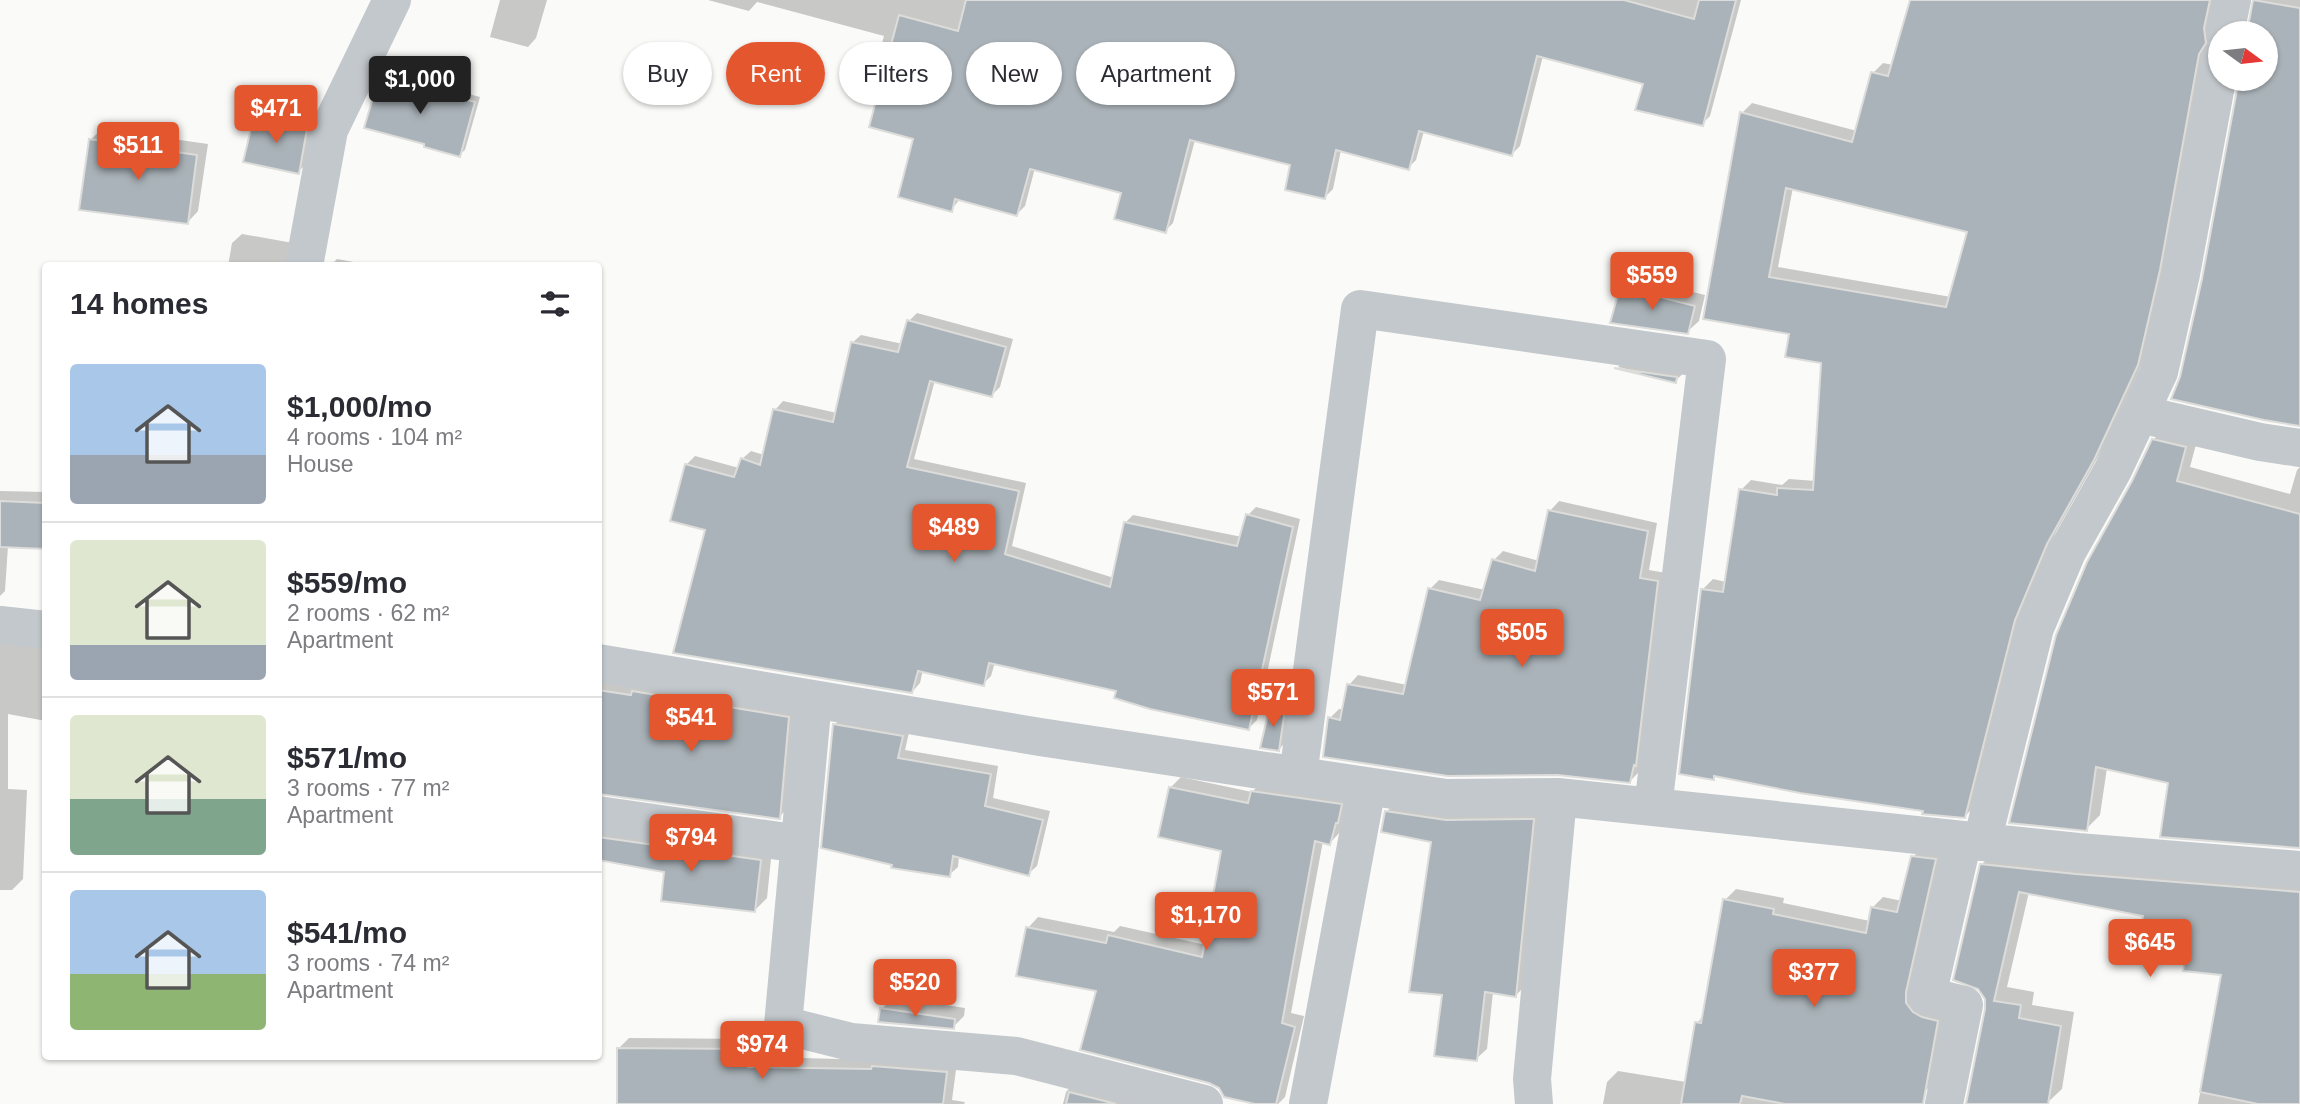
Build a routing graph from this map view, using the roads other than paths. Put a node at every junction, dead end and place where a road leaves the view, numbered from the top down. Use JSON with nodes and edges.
{"nodes":[{"id":1,"x":392,"y":0,"type":"edge"},
{"id":2,"x":2232,"y":0,"type":"edge"},
{"id":3,"x":2228,"y":21,"type":"edge"},
{"id":4,"x":2215,"y":91,"type":"edge"},
{"id":5,"x":305,"y":262,"type":"edge"},
{"id":6,"x":2140,"y":414,"type":"junction"},
{"id":7,"x":2300,"y":449,"type":"edge"},
{"id":8,"x":0,"y":625,"type":"edge"},
{"id":9,"x":42,"y":629,"type":"edge"},
{"id":10,"x":602,"y":664,"type":"edge"},
{"id":11,"x":813,"y":700,"type":"junction"},
{"id":12,"x":1298,"y":776,"type":"junction"},
{"id":13,"x":1367,"y":787,"type":"junction"},
{"id":14,"x":1558,"y":797,"type":"junction"},
{"id":15,"x":1653,"y":807,"type":"junction"},
{"id":16,"x":602,"y":816,"type":"edge"},
{"id":17,"x":1973,"y":841,"type":"junction"},
{"id":18,"x":800,"y":844,"type":"junction"},
{"id":19,"x":2300,"y":870,"type":"edge"},
{"id":20,"x":1204,"y":1104,"type":"edge"},
{"id":21,"x":1308,"y":1104,"type":"edge"},
{"id":22,"x":1534,"y":1104,"type":"edge"},
{"id":23,"x":1944,"y":1104,"type":"edge"}],
"edges":[{"from":1,"to":5,"type":"street"},
{"from":2,"to":3,"type":"street"},
{"from":4,"to":6,"type":"street"},
{"from":6,"to":7,"type":"street"},
{"from":6,"to":17,"type":"street"},
{"from":8,"to":9,"type":"street"},
{"from":10,"to":11,"type":"street"},
{"from":11,"to":12,"type":"street"},
{"from":11,"to":18,"type":"street"},
{"from":12,"to":13,"type":"street"},
{"from":12,"to":15,"type":"street"},
{"from":13,"to":14,"type":"street"},
{"from":13,"to":21,"type":"street"},
{"from":14,"to":15,"type":"street"},
{"from":14,"to":22,"type":"street"},
{"from":15,"to":17,"type":"street"},
{"from":16,"to":18,"type":"street"},
{"from":17,"to":19,"type":"street"},
{"from":17,"to":23,"type":"street"},
{"from":18,"to":20,"type":"street"}]}
